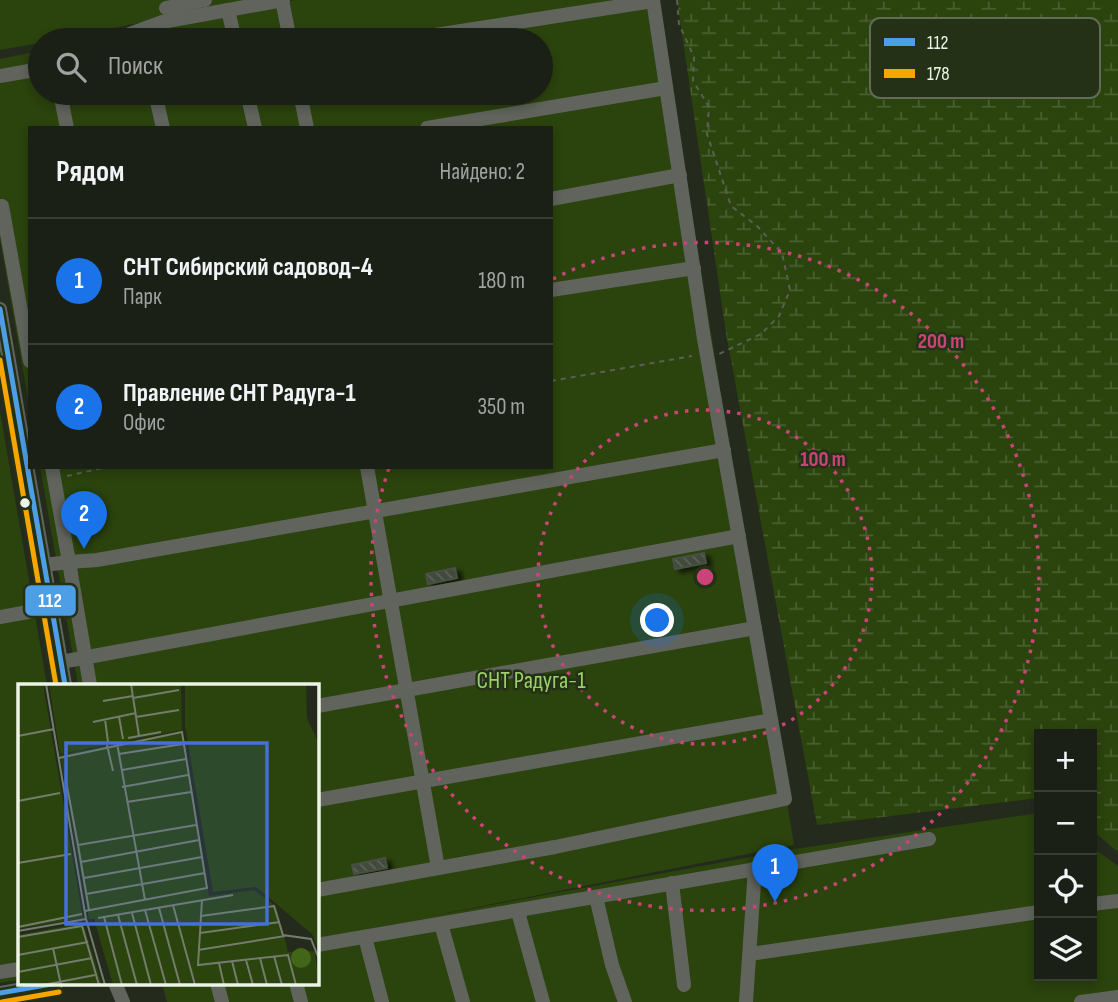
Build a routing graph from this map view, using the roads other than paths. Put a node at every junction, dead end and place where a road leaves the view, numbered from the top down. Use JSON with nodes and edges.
{"nodes":[{"id":1,"x":205,"y":0,"type":"edge"},
{"id":2,"x":283,"y":0,"type":"edge"},
{"id":3,"x":653,"y":1,"type":"edge"},
{"id":4,"x":166,"y":8,"type":"dead end"},
{"id":5,"x":228,"y":10,"type":"junction"},
{"id":6,"x":154,"y":28,"type":"edge"},
{"id":7,"x":232,"y":28,"type":"edge"},
{"id":8,"x":288,"y":28,"type":"edge"},
{"id":9,"x":480,"y":28,"type":"edge"},
{"id":10,"x":28,"y":71,"type":"edge"},
{"id":11,"x":0,"y":76,"type":"edge"},
{"id":12,"x":666,"y":88,"type":"junction"},
{"id":13,"x":62,"y":105,"type":"edge"},
{"id":14,"x":158,"y":105,"type":"edge"},
{"id":15,"x":250,"y":105,"type":"edge"},
{"id":16,"x":302,"y":105,"type":"edge"},
{"id":17,"x":66,"y":126,"type":"edge"},
{"id":18,"x":163,"y":126,"type":"edge"},
{"id":19,"x":255,"y":126,"type":"edge"},
{"id":20,"x":307,"y":126,"type":"edge"},
{"id":21,"x":439,"y":126,"type":"edge"},
{"id":22,"x":680,"y":175,"type":"junction"},
{"id":23,"x":553,"y":199,"type":"edge"},
{"id":24,"x":2,"y":206,"type":"dead end"},
{"id":25,"x":694,"y":268,"type":"junction"},
{"id":26,"x":553,"y":290,"type":"edge"},
{"id":27,"x":0,"y":309,"type":"edge"},
{"id":28,"x":25,"y":318,"type":"edge"},
{"id":29,"x":28,"y":344,"type":"edge"},
{"id":30,"x":724,"y":450,"type":"junction"},
{"id":31,"x":367,"y":469,"type":"edge"},
{"id":32,"x":53,"y":473,"type":"edge"},
{"id":33,"x":375,"y":511,"type":"junction"},
{"id":34,"x":739,"y":536,"type":"junction"},
{"id":35,"x":69,"y":562,"type":"junction"},
{"id":36,"x":44,"y":565,"type":"junction"},
{"id":37,"x":391,"y":601,"type":"junction"},
{"id":38,"x":28,"y":612,"type":"dead end"},
{"id":39,"x":0,"y":617,"type":"edge"},
{"id":40,"x":755,"y":628,"type":"junction"},
{"id":41,"x":86,"y":657,"type":"junction"},
{"id":42,"x":61,"y":662,"type":"junction"},
{"id":43,"x":65,"y":684,"type":"edge"},
{"id":44,"x":90,"y":684,"type":"edge"},
{"id":45,"x":407,"y":690,"type":"junction"},
{"id":46,"x":318,"y":706,"type":"edge"},
{"id":47,"x":771,"y":720,"type":"junction"},
{"id":48,"x":423,"y":781,"type":"junction"},
{"id":49,"x":318,"y":800,"type":"edge"},
{"id":50,"x":929,"y":839,"type":"dead end"},
{"id":51,"x":439,"y":868,"type":"junction"},
{"id":52,"x":755,"y":868,"type":"junction"},
{"id":53,"x":672,"y":883,"type":"junction"},
{"id":54,"x":318,"y":890,"type":"edge"},
{"id":55,"x":596,"y":897,"type":"junction"},
{"id":56,"x":1118,"y":901,"type":"edge"},
{"id":57,"x":1097,"y":903,"type":"edge"},
{"id":58,"x":518,"y":912,"type":"junction"},
{"id":59,"x":1034,"y":913,"type":"edge"},
{"id":60,"x":441,"y":924,"type":"junction"},
{"id":61,"x":365,"y":937,"type":"junction"},
{"id":62,"x":318,"y":945,"type":"edge"},
{"id":63,"x":750,"y":954,"type":"junction"},
{"id":64,"x":18,"y":969,"type":"edge"},
{"id":65,"x":0,"y":972,"type":"edge"},
{"id":66,"x":51,"y":984,"type":"edge"},
{"id":67,"x":115,"y":984,"type":"edge"},
{"id":68,"x":217,"y":984,"type":"edge"},
{"id":69,"x":296,"y":984,"type":"edge"},
{"id":70,"x":684,"y":985,"type":"dead end"},
{"id":71,"x":0,"y":993,"type":"edge"},
{"id":72,"x":1118,"y":997,"type":"edge"},
{"id":73,"x":123,"y":1002,"type":"edge"},
{"id":74,"x":222,"y":1002,"type":"edge"},
{"id":75,"x":301,"y":1002,"type":"edge"},
{"id":76,"x":382,"y":1002,"type":"edge"},
{"id":77,"x":463,"y":1002,"type":"edge"},
{"id":78,"x":543,"y":1002,"type":"edge"},
{"id":79,"x":625,"y":1002,"type":"edge"},
{"id":80,"x":746,"y":1002,"type":"edge"},
{"id":81,"x":1081,"y":1002,"type":"edge"}],
"edges":[{"from":1,"to":4,"type":"street"},
{"from":2,"to":5,"type":"street"},
{"from":2,"to":8,"type":"street"},
{"from":3,"to":9,"type":"street"},
{"from":3,"to":12,"type":"street"},
{"from":5,"to":6,"type":"street"},
{"from":5,"to":7,"type":"street"},
{"from":10,"to":11,"type":"street"},
{"from":12,"to":21,"type":"street"},
{"from":12,"to":22,"type":"street"},
{"from":13,"to":17,"type":"street"},
{"from":14,"to":18,"type":"street"},
{"from":15,"to":19,"type":"street"},
{"from":16,"to":20,"type":"street"},
{"from":22,"to":23,"type":"street"},
{"from":22,"to":25,"type":"street"},
{"from":24,"to":28,"type":"street"},
{"from":25,"to":26,"type":"street"},
{"from":25,"to":30,"type":"street"},
{"from":27,"to":36,"type":"street"},
{"from":28,"to":29,"type":"street"},
{"from":30,"to":33,"type":"street"},
{"from":30,"to":34,"type":"street"},
{"from":31,"to":33,"type":"street"},
{"from":32,"to":35,"type":"street"},
{"from":33,"to":35,"type":"street"},
{"from":33,"to":37,"type":"street"},
{"from":34,"to":37,"type":"street"},
{"from":34,"to":40,"type":"street"},
{"from":35,"to":36,"type":"street"},
{"from":35,"to":41,"type":"street"},
{"from":36,"to":42,"type":"street"},
{"from":37,"to":41,"type":"street"},
{"from":37,"to":45,"type":"street"},
{"from":38,"to":39,"type":"street"},
{"from":40,"to":45,"type":"street"},
{"from":40,"to":47,"type":"street"},
{"from":41,"to":42,"type":"street"},
{"from":41,"to":44,"type":"street"},
{"from":42,"to":43,"type":"street"},
{"from":45,"to":46,"type":"street"},
{"from":45,"to":48,"type":"street"},
{"from":47,"to":48,"type":"street"},
{"from":47,"to":51,"type":"street"},
{"from":48,"to":49,"type":"street"},
{"from":48,"to":51,"type":"street"},
{"from":50,"to":52,"type":"street"},
{"from":51,"to":54,"type":"street"},
{"from":52,"to":53,"type":"street"},
{"from":52,"to":63,"type":"street"},
{"from":53,"to":55,"type":"street"},
{"from":53,"to":70,"type":"street"},
{"from":55,"to":58,"type":"street"},
{"from":55,"to":79,"type":"street"},
{"from":56,"to":57,"type":"street"},
{"from":58,"to":60,"type":"street"},
{"from":58,"to":78,"type":"street"},
{"from":59,"to":63,"type":"street"},
{"from":60,"to":61,"type":"street"},
{"from":60,"to":77,"type":"street"},
{"from":61,"to":62,"type":"street"},
{"from":61,"to":76,"type":"street"},
{"from":63,"to":80,"type":"street"},
{"from":64,"to":65,"type":"street"},
{"from":66,"to":71,"type":"street"},
{"from":67,"to":73,"type":"street"},
{"from":68,"to":74,"type":"street"},
{"from":69,"to":75,"type":"street"},
{"from":72,"to":81,"type":"street"}]}
